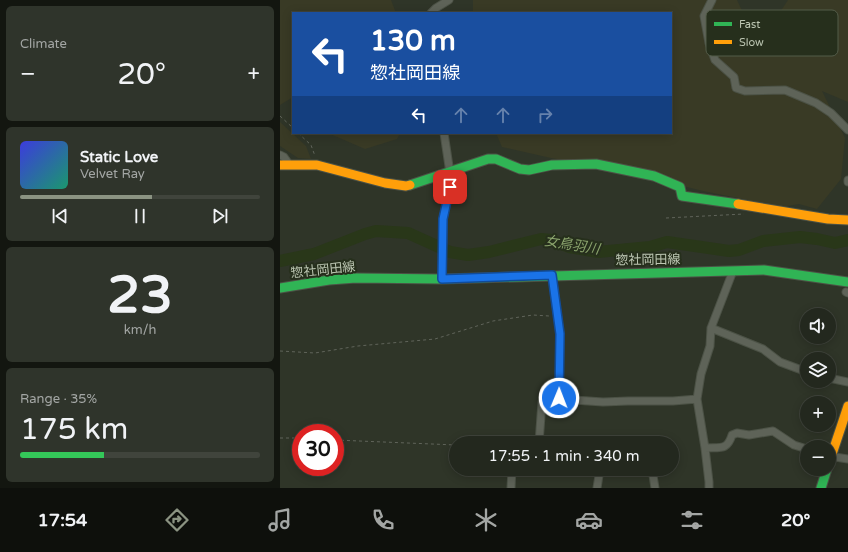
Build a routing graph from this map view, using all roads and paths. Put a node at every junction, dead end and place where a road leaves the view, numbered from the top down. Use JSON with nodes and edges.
{"nodes":[{"id":1,"x":449,"y":0,"type":"edge"},
{"id":2,"x":712,"y":0,"type":"edge"},
{"id":3,"x":707,"y":10,"type":"edge"},
{"id":4,"x":432,"y":12,"type":"edge"},
{"id":5,"x":706,"y":12,"type":"edge"},
{"id":6,"x":706,"y":27,"type":"edge"},
{"id":7,"x":714,"y":56,"type":"edge"},
{"id":8,"x":280,"y":116,"type":"edge"},
{"id":9,"x":292,"y":127,"type":"edge"},
{"id":10,"x":848,"y":130,"type":"edge"},
{"id":11,"x":299,"y":134,"type":"edge"},
{"id":12,"x":444,"y":134,"type":"edge"},
{"id":13,"x":280,"y":155,"type":"edge"},
{"id":14,"x":285,"y":164,"type":"edge"},
{"id":15,"x":317,"y":165,"type":"junction"},
{"id":16,"x":450,"y":173,"type":"junction"},
{"id":17,"x":760,"y":207,"type":"junction"},
{"id":18,"x":666,"y":218,"type":"dead end"},
{"id":19,"x":848,"y":220,"type":"edge"},
{"id":20,"x":733,"y":271,"type":"junction"},
{"id":21,"x":442,"y":275,"type":"junction"},
{"id":22,"x":552,"y":275,"type":"junction"},
{"id":23,"x":848,"y":282,"type":"edge"},
{"id":24,"x":280,"y":288,"type":"edge"},
{"id":25,"x":558,"y":316,"type":"junction"},
{"id":26,"x":711,"y":328,"type":"junction"},
{"id":27,"x":280,"y":351,"type":"edge"},
{"id":28,"x":800,"y":369,"type":"edge"},
{"id":29,"x":836,"y":379,"type":"edge"},
{"id":30,"x":848,"y":382,"type":"edge"},
{"id":31,"x":559,"y":398,"type":"junction"},
{"id":32,"x":696,"y":399,"type":"junction"},
{"id":33,"x":848,"y":406,"type":"edge"},
{"id":34,"x":540,"y":436,"type":"edge"},
{"id":35,"x":280,"y":438,"type":"edge"},
{"id":36,"x":292,"y":438,"type":"edge"},
{"id":37,"x":344,"y":440,"type":"edge"},
{"id":38,"x":836,"y":441,"type":"edge"},
{"id":39,"x":449,"y":445,"type":"edge"},
{"id":40,"x":800,"y":447,"type":"edge"},
{"id":41,"x":705,"y":448,"type":"junction"},
{"id":42,"x":836,"y":458,"type":"edge"},
{"id":43,"x":848,"y":459,"type":"edge"},
{"id":44,"x":512,"y":476,"type":"edge"},
{"id":45,"x":599,"y":476,"type":"edge"},
{"id":46,"x":653,"y":476,"type":"edge"},
{"id":47,"x":825,"y":476,"type":"edge"},
{"id":48,"x":511,"y":488,"type":"edge"},
{"id":49,"x":597,"y":488,"type":"edge"},
{"id":50,"x":655,"y":488,"type":"edge"},
{"id":51,"x":709,"y":488,"type":"edge"},
{"id":52,"x":821,"y":488,"type":"edge"}],
"edges":[{"from":1,"to":4,"type":"street"},
{"from":2,"to":3,"type":"street"},
{"from":5,"to":6,"type":"street"},
{"from":7,"to":10,"type":"street"},
{"from":8,"to":9,"type":"path"},
{"from":11,"to":15,"type":"path"},
{"from":12,"to":16,"type":"street"},
{"from":13,"to":14,"type":"street"},
{"from":14,"to":15,"type":"main road"},
{"from":15,"to":16,"type":"main road"},
{"from":16,"to":17,"type":"main road"},
{"from":16,"to":21,"type":"street"},
{"from":17,"to":18,"type":"path"},
{"from":17,"to":19,"type":"main road"},
{"from":20,"to":22,"type":"main road","name":"惣社岡田線"},
{"from":20,"to":23,"type":"main road","name":"惣社岡田線"},
{"from":20,"to":26,"type":"street"},
{"from":21,"to":22,"type":"main road","name":"惣社岡田線"},
{"from":21,"to":24,"type":"main road","name":"惣社岡田線"},
{"from":22,"to":25,"type":"street"},
{"from":25,"to":27,"type":"path"},
{"from":25,"to":31,"type":"street"},
{"from":26,"to":28,"type":"street"},
{"from":26,"to":32,"type":"street"},
{"from":29,"to":30,"type":"street"},
{"from":31,"to":32,"type":"street"},
{"from":31,"to":34,"type":"street"},
{"from":32,"to":41,"type":"street"},
{"from":33,"to":38,"type":"main road"},
{"from":35,"to":36,"type":"path"},
{"from":37,"to":39,"type":"path"},
{"from":40,"to":41,"type":"street"},
{"from":41,"to":51,"type":"street"},
{"from":42,"to":43,"type":"street"},
{"from":44,"to":48,"type":"street"},
{"from":45,"to":49,"type":"street"},
{"from":46,"to":50,"type":"street"},
{"from":47,"to":52,"type":"main road"}]}
